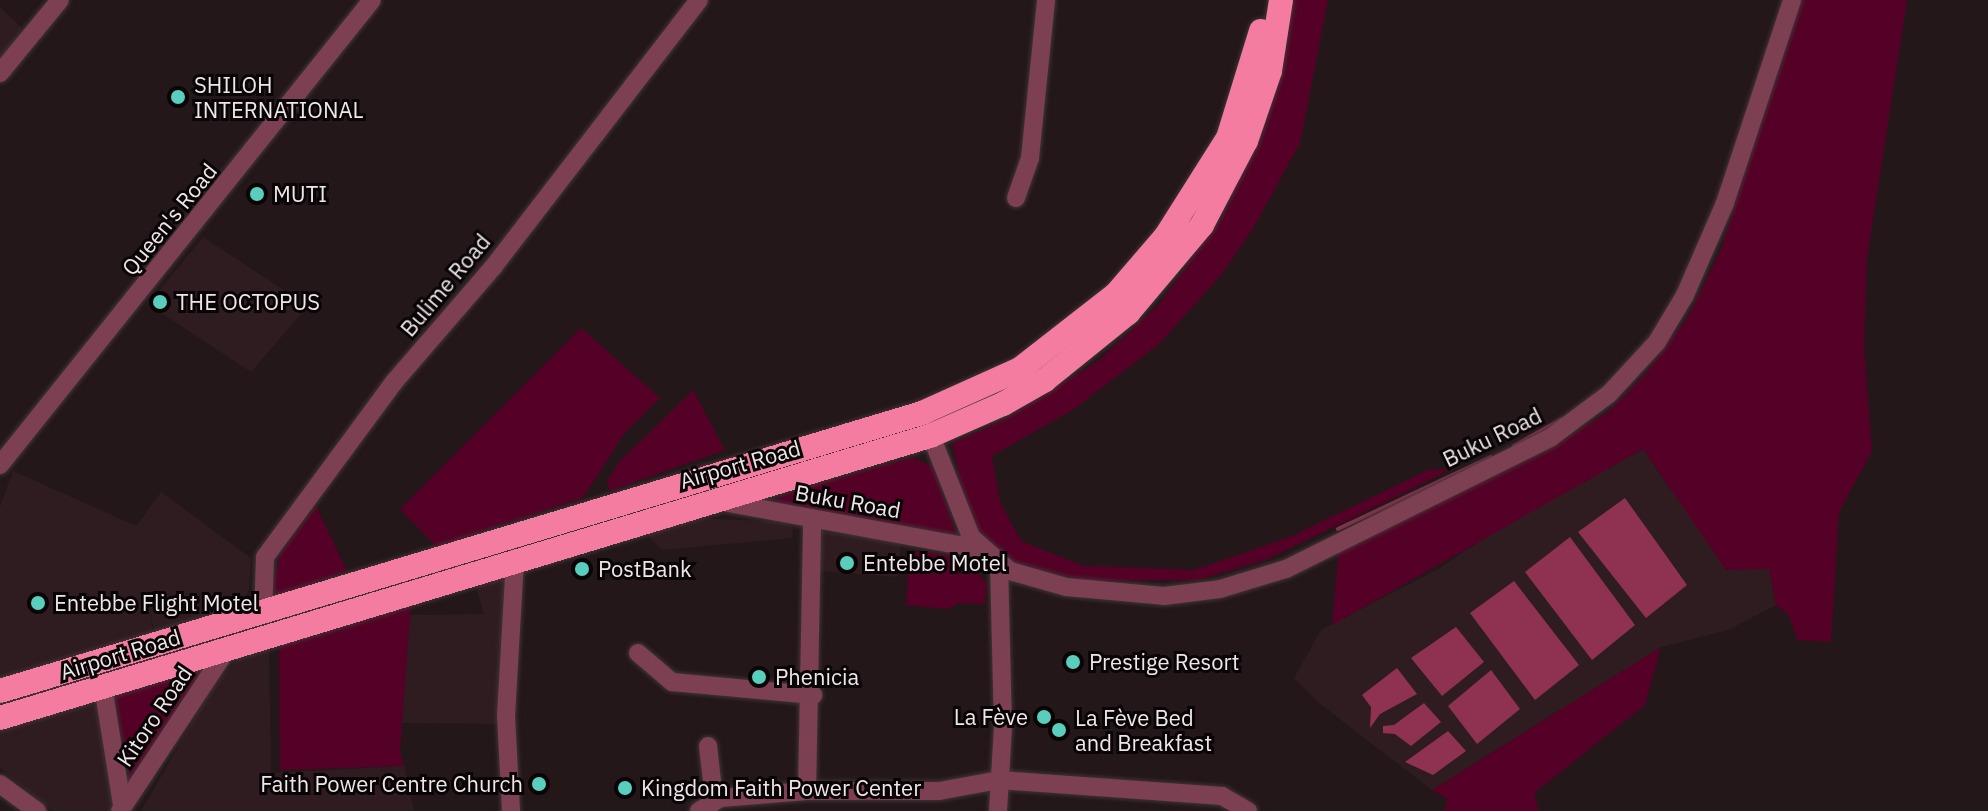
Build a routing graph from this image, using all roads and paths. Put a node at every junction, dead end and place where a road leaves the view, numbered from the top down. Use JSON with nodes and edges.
{"nodes":[{"id":1,"x":60,"y":0,"type":"edge"},
{"id":2,"x":372,"y":0,"type":"edge"},
{"id":3,"x":699,"y":0,"type":"edge"},
{"id":4,"x":1046,"y":0,"type":"edge"},
{"id":5,"x":1264,"y":0,"type":"edge"},
{"id":6,"x":1281,"y":0,"type":"edge"},
{"id":7,"x":1792,"y":0,"type":"edge"},
{"id":8,"x":0,"y":73,"type":"edge"},
{"id":9,"x":1016,"y":198,"type":"dead end"},
{"id":10,"x":926,"y":424,"type":"junction"},
{"id":11,"x":0,"y":465,"type":"edge"},
{"id":12,"x":678,"y":486,"type":"junction"},
{"id":13,"x":709,"y":499,"type":"junction"},
{"id":14,"x":812,"y":520,"type":"junction"},
{"id":15,"x":979,"y":549,"type":"junction"},
{"id":16,"x":515,"y":559,"type":"junction"},
{"id":17,"x":999,"y":566,"type":"junction"},
{"id":18,"x":358,"y":597,"type":"junction"},
{"id":19,"x":263,"y":615,"type":"junction"},
{"id":20,"x":228,"y":648,"type":"junction"},
{"id":21,"x":638,"y":653,"type":"dead end"},
{"id":22,"x":103,"y":686,"type":"junction"},
{"id":23,"x":0,"y":691,"type":"edge"},
{"id":24,"x":813,"y":695,"type":"junction"},
{"id":25,"x":0,"y":718,"type":"edge"},
{"id":26,"x":708,"y":746,"type":"dead end"},
{"id":27,"x":999,"y":780,"type":"junction"},
{"id":28,"x":0,"y":784,"type":"edge"},
{"id":29,"x":807,"y":791,"type":"junction"},
{"id":30,"x":706,"y":805,"type":"edge"},
{"id":31,"x":1243,"y":806,"type":"edge"},
{"id":32,"x":25,"y":807,"type":"edge"},
{"id":33,"x":121,"y":808,"type":"edge"},
{"id":34,"x":511,"y":811,"type":"edge"},
{"id":35,"x":998,"y":811,"type":"edge"}],
"edges":[{"from":1,"to":8,"type":"street"},
{"from":2,"to":11,"type":"street","name":"Queen's Road"},
{"from":3,"to":19,"type":"street","name":"Bulime Road"},
{"from":4,"to":9,"type":"street"},
{"from":5,"to":10,"type":"highway","name":"Airport Road"},
{"from":6,"to":10,"type":"highway","name":"Airport Road"},
{"from":7,"to":17,"type":"street","name":"Buku Road"},
{"from":10,"to":12,"type":"highway","name":"Airport Road"},
{"from":10,"to":13,"type":"highway","name":"Airport Road"},
{"from":10,"to":15,"type":"street","name":"Buku Road"},
{"from":12,"to":13,"type":"street","name":"Buku Road"},
{"from":12,"to":18,"type":"highway","name":"Airport Road"},
{"from":13,"to":14,"type":"street","name":"Buku Road"},
{"from":13,"to":16,"type":"highway","name":"Airport Road"},
{"from":14,"to":15,"type":"street","name":"Buku Road"},
{"from":14,"to":24,"type":"street"},
{"from":15,"to":17,"type":"street","name":"Buku Road"},
{"from":16,"to":18,"type":"highway","name":"Airport Road"},
{"from":16,"to":34,"type":"street"},
{"from":17,"to":27,"type":"street"},
{"from":18,"to":19,"type":"highway","name":"Airport Road"},
{"from":18,"to":20,"type":"highway","name":"Airport Road"},
{"from":19,"to":23,"type":"highway","name":"Airport Road"},
{"from":20,"to":22,"type":"highway","name":"Airport Road"},
{"from":20,"to":33,"type":"street","name":"Kitoro Road"},
{"from":21,"to":24,"type":"street"},
{"from":22,"to":25,"type":"highway","name":"Airport Road"},
{"from":22,"to":33,"type":"street"},
{"from":24,"to":29,"type":"street"},
{"from":26,"to":30,"type":"street"},
{"from":27,"to":29,"type":"street"},
{"from":27,"to":31,"type":"street"},
{"from":27,"to":35,"type":"street"},
{"from":28,"to":32,"type":"street"},
{"from":29,"to":30,"type":"street"}]}
